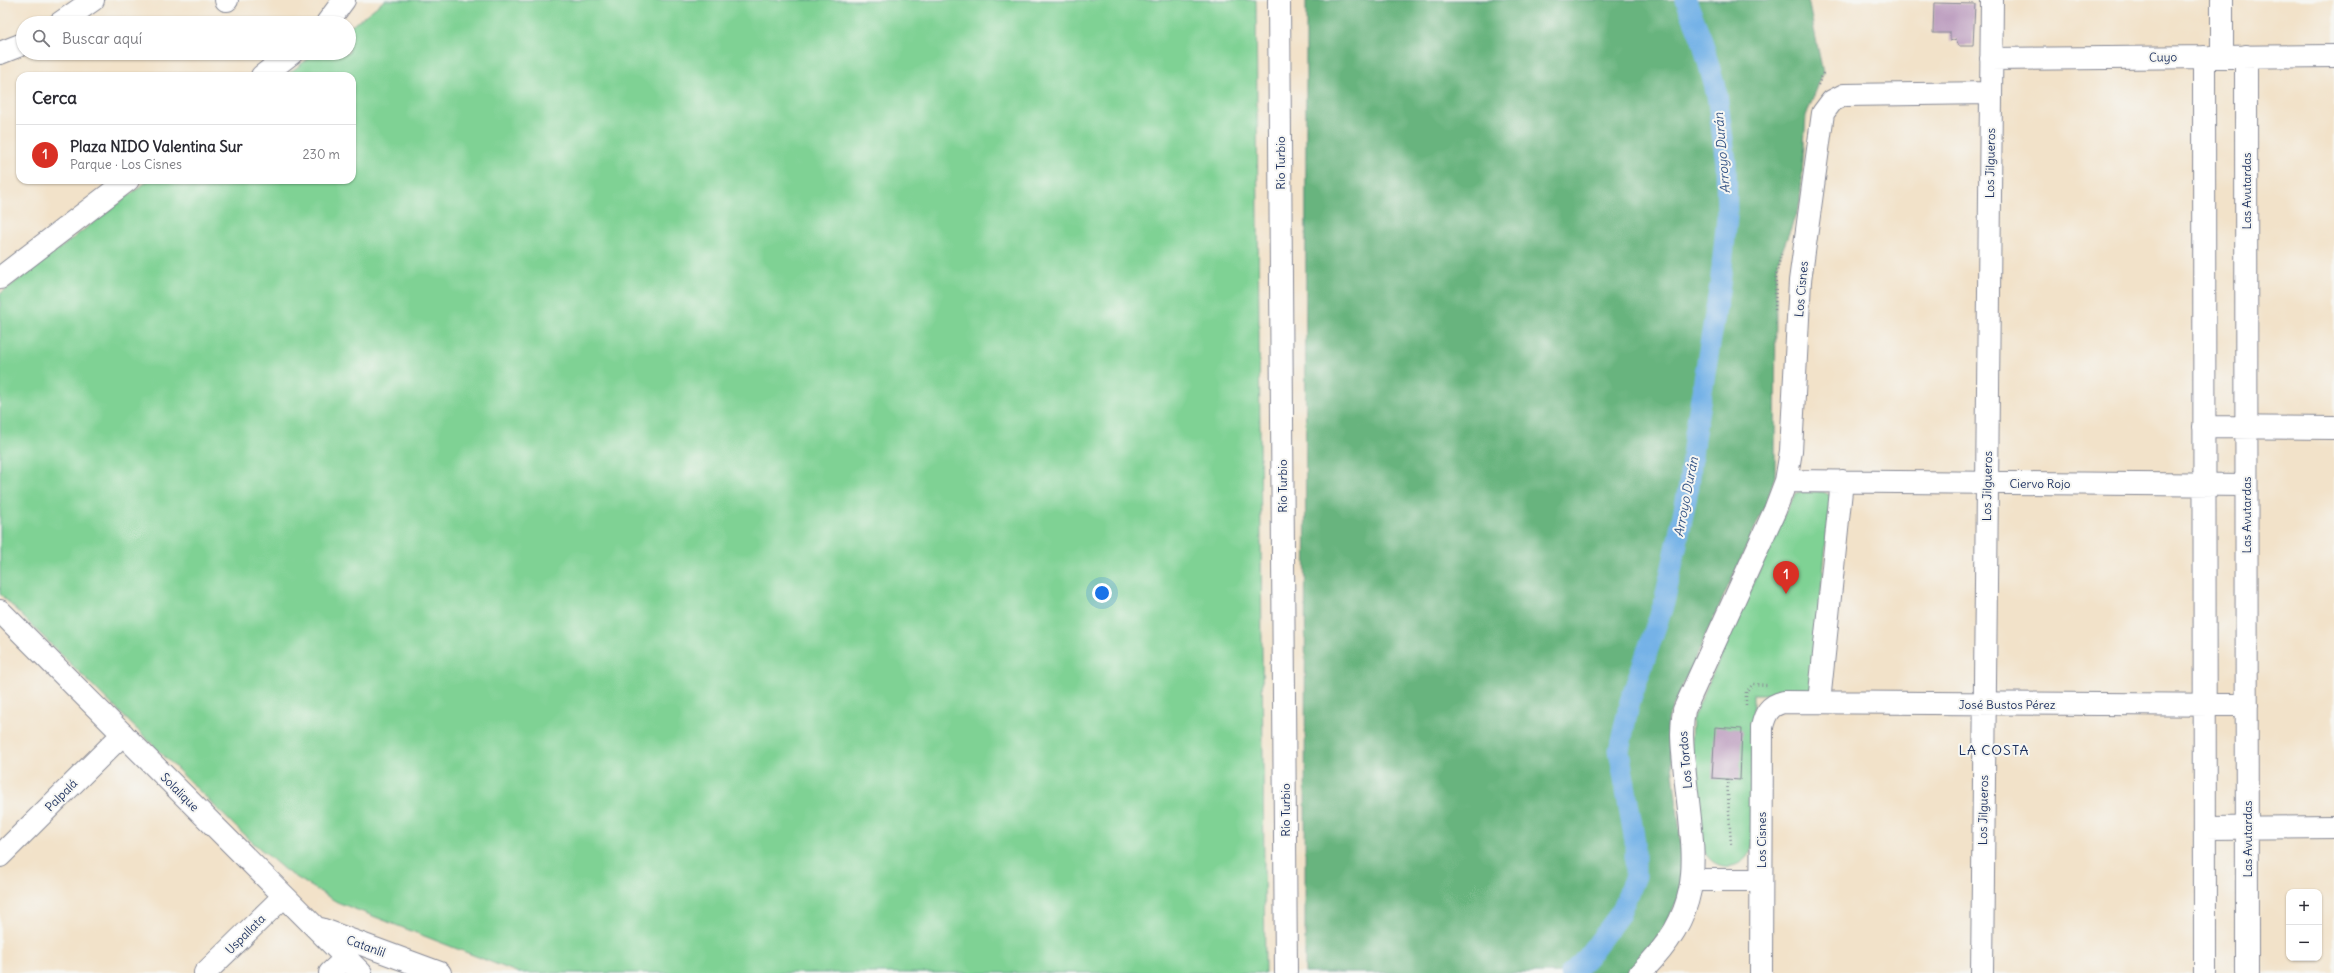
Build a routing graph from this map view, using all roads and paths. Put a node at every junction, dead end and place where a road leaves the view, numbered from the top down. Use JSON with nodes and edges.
{"nodes":[{"id":1,"x":93,"y":0,"type":"edge"},
{"id":2,"x":344,"y":0,"type":"edge"},
{"id":3,"x":1278,"y":0,"type":"edge"},
{"id":4,"x":1992,"y":0,"type":"edge"},
{"id":5,"x":2222,"y":0,"type":"edge"},
{"id":6,"x":70,"y":16,"type":"edge"},
{"id":7,"x":332,"y":16,"type":"edge"},
{"id":8,"x":16,"y":47,"type":"edge"},
{"id":9,"x":0,"y":53,"type":"edge"},
{"id":10,"x":2246,"y":56,"type":"junction"},
{"id":11,"x":2334,"y":56,"type":"edge"},
{"id":12,"x":2213,"y":57,"type":"junction"},
{"id":13,"x":1992,"y":59,"type":"junction"},
{"id":14,"x":283,"y":60,"type":"edge"},
{"id":15,"x":267,"y":72,"type":"edge"},
{"id":16,"x":1823,"y":73,"type":"dead end"},
{"id":17,"x":1991,"y":93,"type":"junction"},
{"id":18,"x":1824,"y":96,"type":"junction"},
{"id":19,"x":123,"y":184,"type":"edge"},
{"id":20,"x":1782,"y":252,"type":"dead end"},
{"id":21,"x":0,"y":278,"type":"edge"},
{"id":22,"x":1776,"y":314,"type":"dead end"},
{"id":23,"x":2204,"y":427,"type":"junction"},
{"id":24,"x":2246,"y":427,"type":"junction"},
{"id":25,"x":2334,"y":428,"type":"edge"},
{"id":26,"x":1786,"y":481,"type":"junction"},
{"id":27,"x":1842,"y":481,"type":"junction"},
{"id":28,"x":1987,"y":483,"type":"junction"},
{"id":29,"x":2204,"y":484,"type":"junction"},
{"id":30,"x":2246,"y":485,"type":"junction"},
{"id":31,"x":0,"y":611,"type":"edge"},
{"id":32,"x":1768,"y":685,"type":"dead end"},
{"id":33,"x":1819,"y":702,"type":"junction"},
{"id":34,"x":1984,"y":704,"type":"junction"},
{"id":35,"x":2204,"y":704,"type":"junction"},
{"id":36,"x":2247,"y":705,"type":"junction"},
{"id":37,"x":1746,"y":707,"type":"dead end"},
{"id":38,"x":1769,"y":709,"type":"joint"},
{"id":39,"x":123,"y":734,"type":"junction"},
{"id":40,"x":1727,"y":779,"type":"dead end"},
{"id":41,"x":2247,"y":827,"type":"junction"},
{"id":42,"x":2334,"y":827,"type":"edge"},
{"id":43,"x":2205,"y":828,"type":"junction"},
{"id":44,"x":1730,"y":845,"type":"dead end"},
{"id":45,"x":0,"y":856,"type":"edge"},
{"id":46,"x":1693,"y":880,"type":"junction"},
{"id":47,"x":1761,"y":880,"type":"junction"},
{"id":48,"x":284,"y":896,"type":"junction"},
{"id":49,"x":315,"y":927,"type":"junction"},
{"id":50,"x":346,"y":958,"type":"junction"},
{"id":51,"x":205,"y":973,"type":"edge"},
{"id":52,"x":330,"y":973,"type":"edge"},
{"id":53,"x":361,"y":973,"type":"edge"},
{"id":54,"x":440,"y":973,"type":"edge"},
{"id":55,"x":1286,"y":973,"type":"edge"},
{"id":56,"x":1640,"y":973,"type":"edge"},
{"id":57,"x":1761,"y":973,"type":"edge"},
{"id":58,"x":1982,"y":973,"type":"edge"},
{"id":59,"x":2205,"y":973,"type":"edge"},
{"id":60,"x":2247,"y":973,"type":"edge"}],
"edges":[{"from":1,"to":6,"type":"street"},
{"from":2,"to":7,"type":"street"},
{"from":3,"to":55,"type":"street","name":"Río Turbio"},
{"from":4,"to":13,"type":"street","name":"Los Jilgueros"},
{"from":5,"to":12,"type":"street"},
{"from":8,"to":9,"type":"street"},
{"from":10,"to":11,"type":"street","name":"Cuyo"},
{"from":10,"to":12,"type":"street","name":"Cuyo"},
{"from":10,"to":24,"type":"street","name":"Las Avutardas"},
{"from":12,"to":13,"type":"street","name":"Cuyo"},
{"from":12,"to":23,"type":"street"},
{"from":13,"to":17,"type":"street","name":"Los Jilgueros"},
{"from":14,"to":15,"type":"street"},
{"from":16,"to":18,"type":"path"},
{"from":17,"to":18,"type":"street"},
{"from":17,"to":28,"type":"street","name":"Los Jilgueros"},
{"from":18,"to":26,"type":"street","name":"Los Cisnes"},
{"from":19,"to":21,"type":"street"},
{"from":20,"to":22,"type":"path"},
{"from":23,"to":24,"type":"street"},
{"from":23,"to":29,"type":"street"},
{"from":24,"to":25,"type":"street"},
{"from":24,"to":30,"type":"street","name":"Las Avutardas"},
{"from":26,"to":27,"type":"street","name":"Ciervo Rojo"},
{"from":26,"to":46,"type":"street","name":"Los Tordos"},
{"from":27,"to":28,"type":"street","name":"Ciervo Rojo"},
{"from":27,"to":33,"type":"street"},
{"from":28,"to":29,"type":"street","name":"Ciervo Rojo"},
{"from":28,"to":34,"type":"street","name":"Los Jilgueros"},
{"from":29,"to":30,"type":"street","name":"Ciervo Rojo"},
{"from":29,"to":35,"type":"street"},
{"from":30,"to":36,"type":"street","name":"Las Avutardas"},
{"from":31,"to":39,"type":"street","name":"Solalique"},
{"from":32,"to":37,"type":"path"},
{"from":33,"to":34,"type":"street","name":"José Bustos Pérez"},
{"from":33,"to":38,"type":"street","name":"José Bustos Pérez"},
{"from":34,"to":35,"type":"street","name":"José Bustos Pérez"},
{"from":34,"to":58,"type":"street","name":"Los Jilgueros"},
{"from":35,"to":36,"type":"street","name":"José Bustos Pérez"},
{"from":35,"to":43,"type":"street"},
{"from":36,"to":41,"type":"street","name":"Las Avutardas"},
{"from":38,"to":47,"type":"street","name":"Los Cisnes"},
{"from":39,"to":45,"type":"street","name":"Palpalá"},
{"from":39,"to":48,"type":"street","name":"Solalique"},
{"from":40,"to":44,"type":"path"},
{"from":41,"to":42,"type":"street"},
{"from":41,"to":43,"type":"street"},
{"from":41,"to":60,"type":"street","name":"Las Avutardas"},
{"from":43,"to":59,"type":"street"},
{"from":46,"to":47,"type":"street"},
{"from":46,"to":56,"type":"street","name":"Los Tordos"},
{"from":47,"to":57,"type":"street","name":"Los Cisnes"},
{"from":48,"to":49,"type":"street","name":"Solalique"},
{"from":48,"to":51,"type":"street","name":"Uspallata"},
{"from":49,"to":50,"type":"street","name":"Solalique"},
{"from":49,"to":54,"type":"street","name":"Catanlil"},
{"from":50,"to":52,"type":"street"},
{"from":50,"to":53,"type":"street","name":"Solalique"}]}
